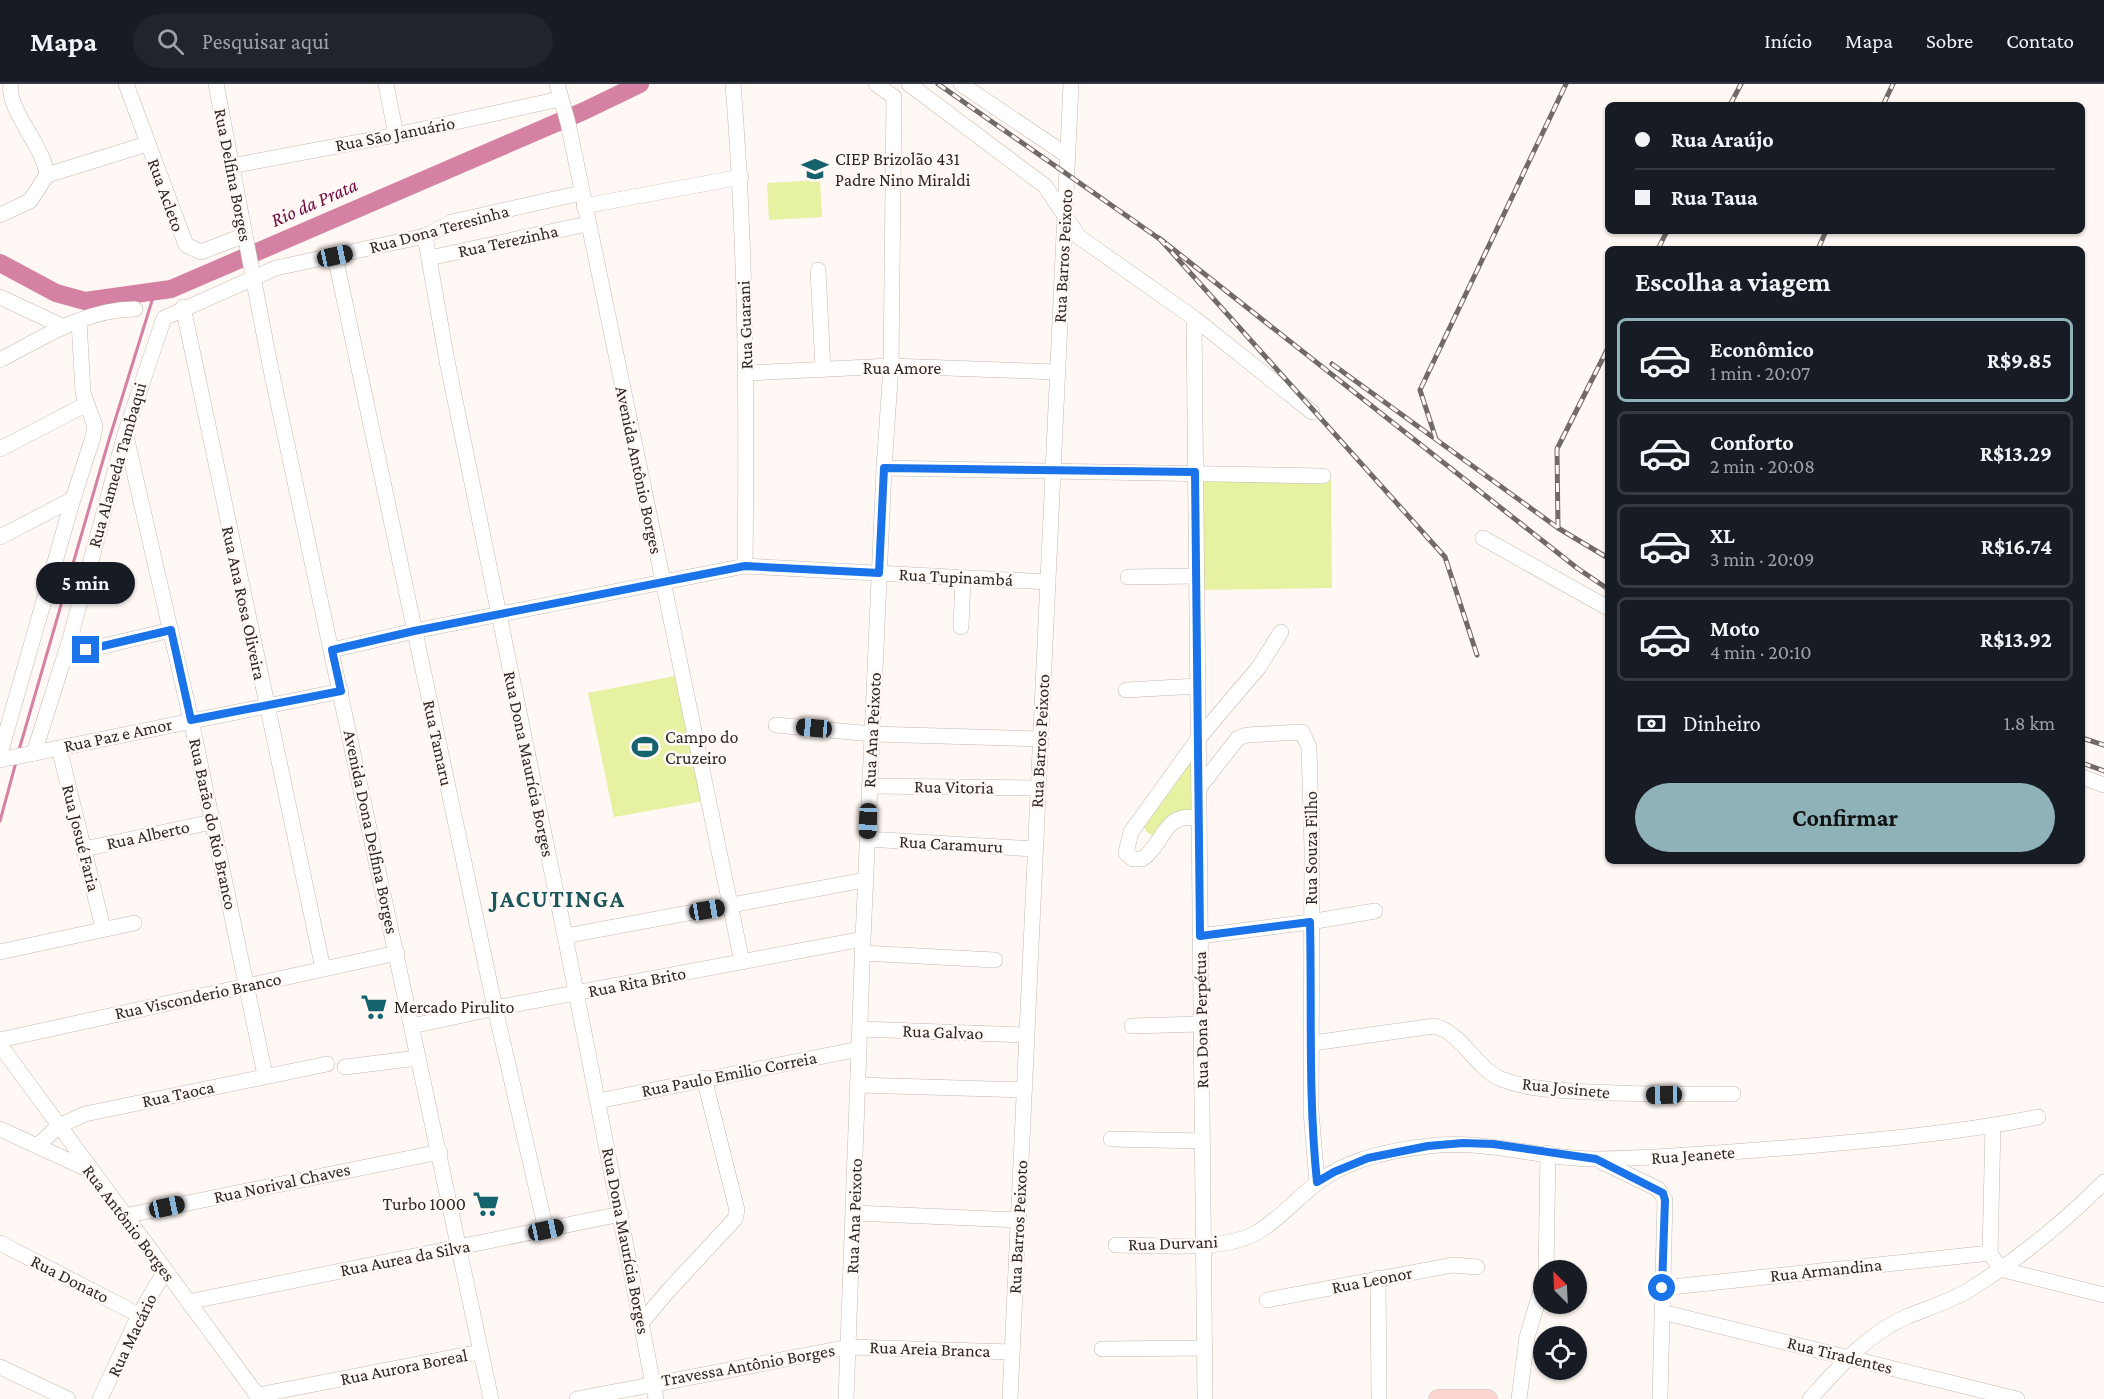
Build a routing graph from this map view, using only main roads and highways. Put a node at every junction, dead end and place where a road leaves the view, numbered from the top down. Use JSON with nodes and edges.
{"nodes":[{"id":1,"x":1438,"y":1399,"type":"edge"},
{"id":2,"x":1488,"y":1399,"type":"edge"}],
"edges":[{"from":1,"to":2,"type":"main road"}]}
